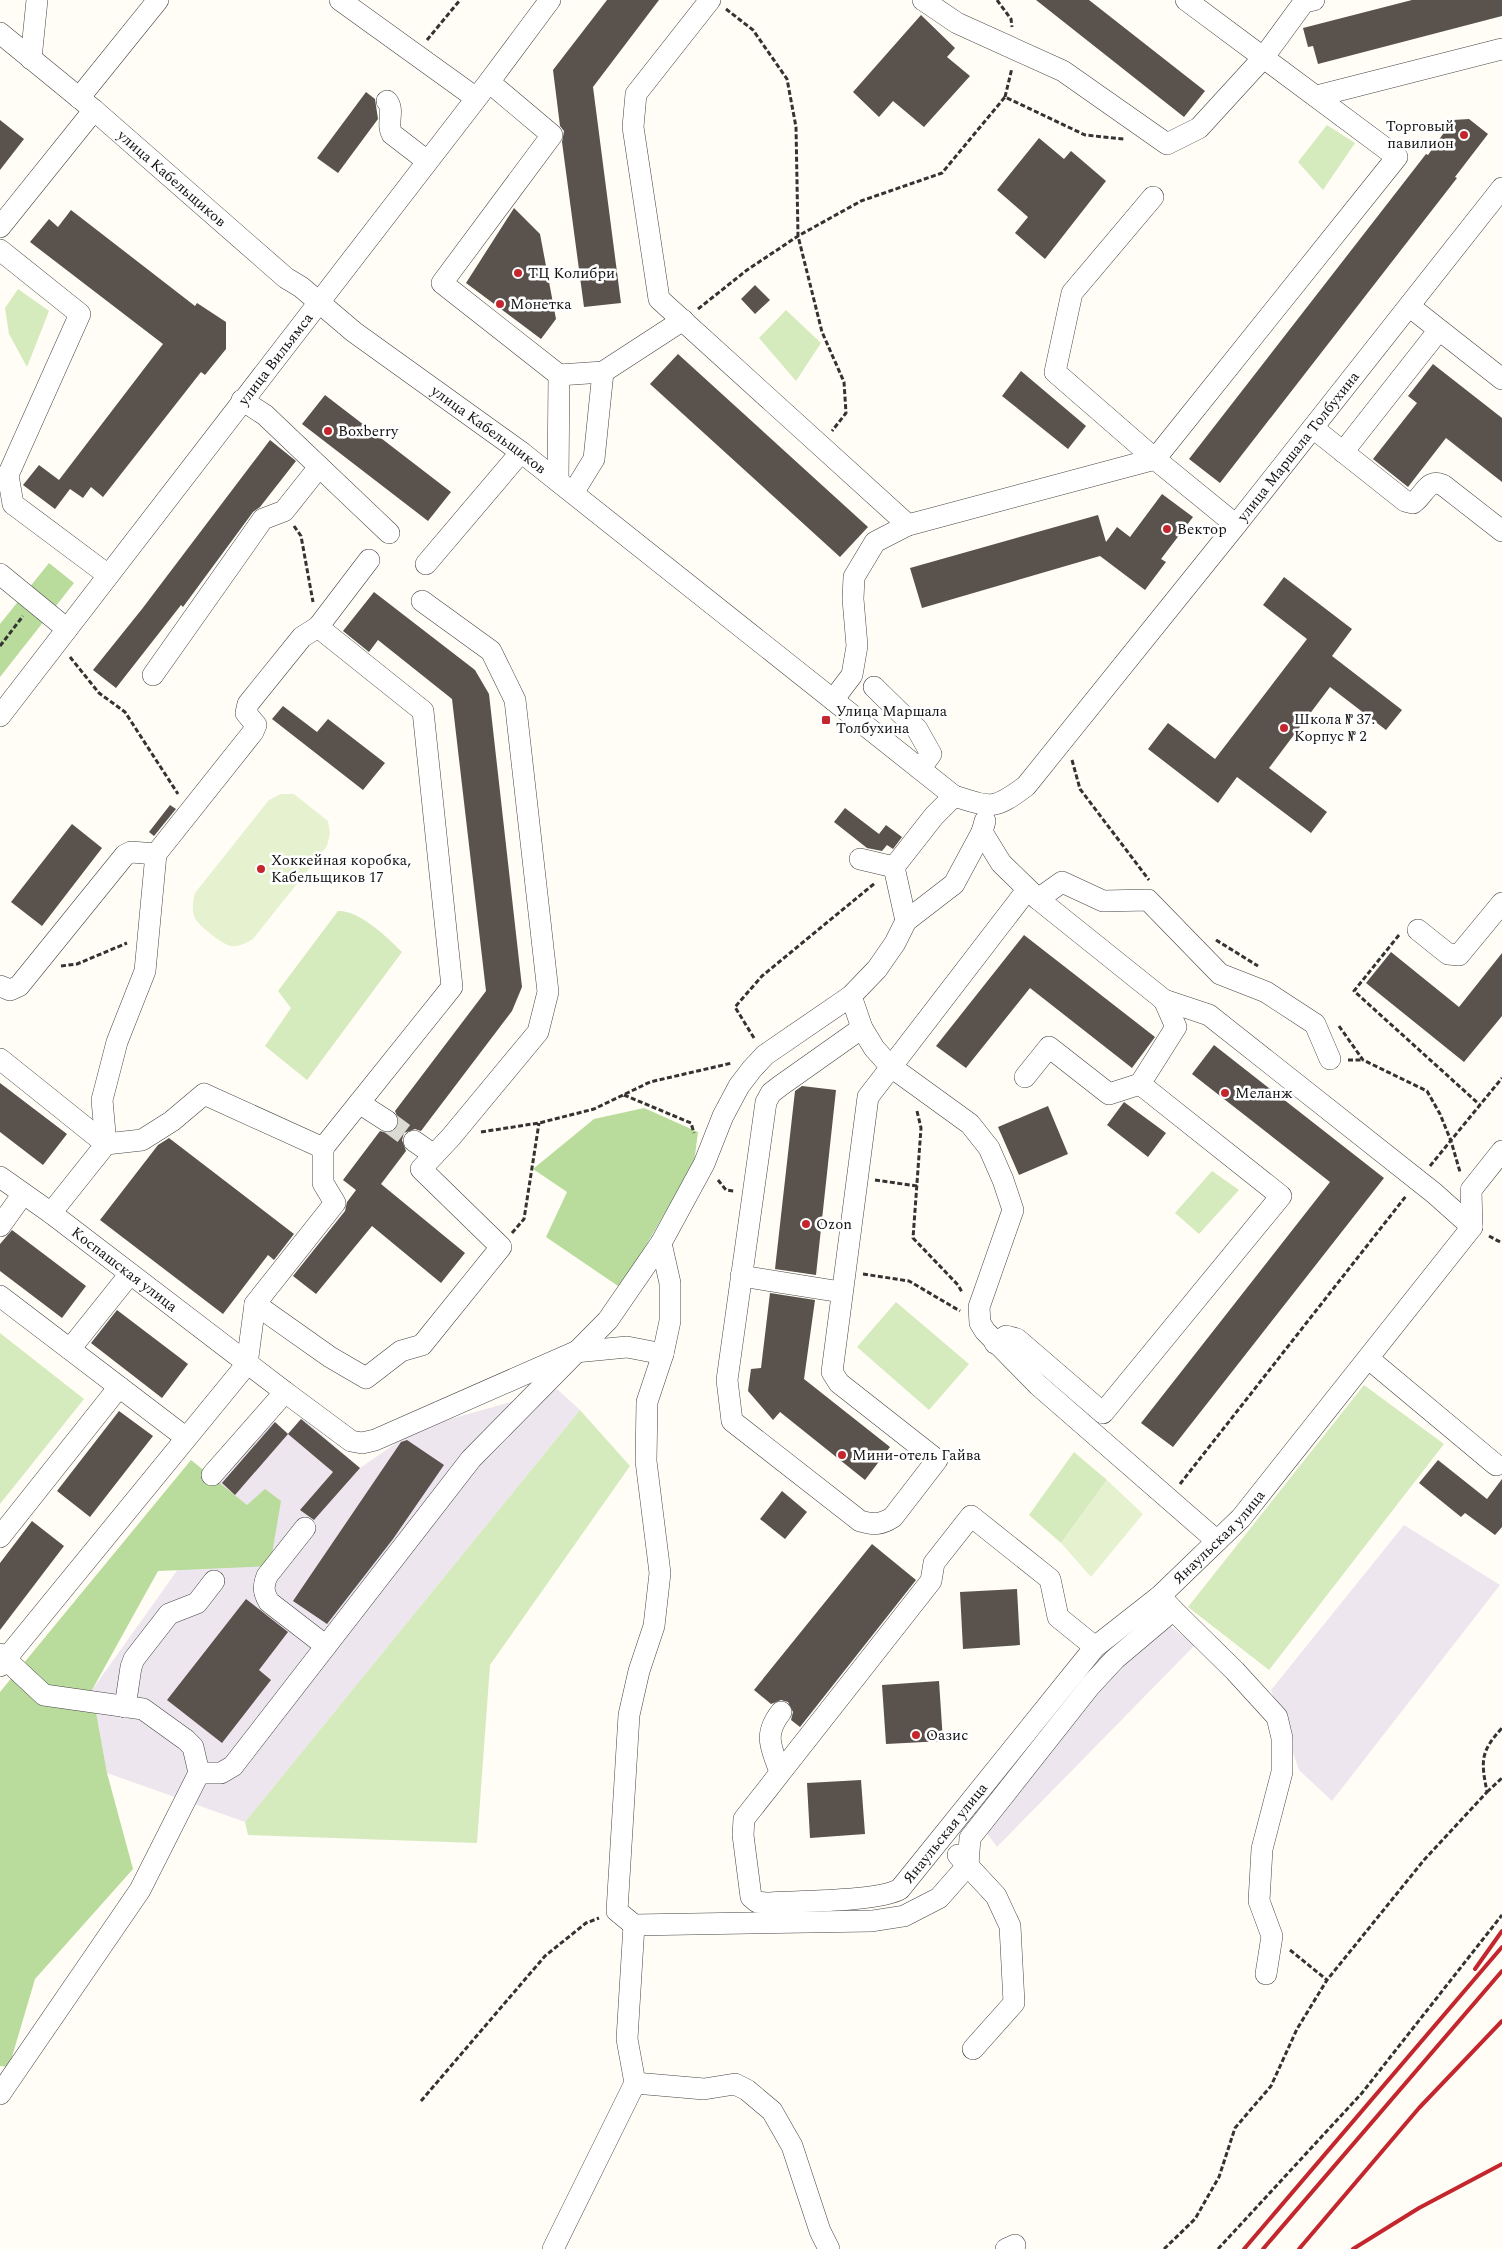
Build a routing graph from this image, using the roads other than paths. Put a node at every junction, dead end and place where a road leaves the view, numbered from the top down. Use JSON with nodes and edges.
{"nodes":[{"id":1,"x":37,"y":0,"type":"edge"},
{"id":2,"x":158,"y":0,"type":"edge"},
{"id":3,"x":340,"y":0,"type":"edge"},
{"id":4,"x":550,"y":0,"type":"edge"},
{"id":5,"x":923,"y":0,"type":"edge"},
{"id":6,"x":1186,"y":0,"type":"edge"},
{"id":7,"x":1314,"y":0,"type":"edge"},
{"id":8,"x":716,"y":3,"type":"edge"},
{"id":9,"x":0,"y":33,"type":"edge"},
{"id":10,"x":1502,"y":49,"type":"edge"},
{"id":11,"x":1264,"y":58,"type":"junction"},
{"id":12,"x":31,"y":59,"type":"junction"},
{"id":13,"x":483,"y":90,"type":"junction"},
{"id":14,"x":1317,"y":96,"type":"junction"},
{"id":15,"x":387,"y":101,"type":"dead end"},
{"id":16,"x":86,"y":104,"type":"junction"},
{"id":17,"x":427,"y":161,"type":"junction"},
{"id":18,"x":1502,"y":188,"type":"edge"},
{"id":19,"x":1153,"y":197,"type":"dead end"},
{"id":20,"x":4,"y":214,"type":"edge"},
{"id":21,"x":0,"y":250,"type":"edge"},
{"id":22,"x":318,"y":302,"type":"junction"},
{"id":23,"x":1409,"y":306,"type":"junction"},
{"id":24,"x":683,"y":320,"type":"junction"},
{"id":25,"x":1439,"y":330,"type":"junction"},
{"id":26,"x":603,"y":372,"type":"junction"},
{"id":27,"x":559,"y":375,"type":"junction"},
{"id":28,"x":1502,"y":379,"type":"edge"},
{"id":29,"x":242,"y":400,"type":"junction"},
{"id":30,"x":1313,"y":428,"type":"junction"},
{"id":31,"x":521,"y":452,"type":"junction"},
{"id":32,"x":1343,"y":452,"type":"junction"},
{"id":33,"x":1155,"y":459,"type":"junction"},
{"id":34,"x":319,"y":467,"type":"junction"},
{"id":35,"x":566,"y":487,"type":"junction"},
{"id":36,"x":908,"y":524,"type":"junction"},
{"id":37,"x":1236,"y":525,"type":"junction"},
{"id":38,"x":1502,"y":531,"type":"edge"},
{"id":39,"x":389,"y":534,"type":"dead end"},
{"id":40,"x":369,"y":560,"type":"dead end"},
{"id":41,"x":426,"y":564,"type":"dead end"},
{"id":42,"x":0,"y":574,"type":"edge"},
{"id":43,"x":108,"y":575,"type":"junction"},
{"id":44,"x":422,"y":600,"type":"dead end"},
{"id":45,"x":318,"y":627,"type":"junction"},
{"id":46,"x":67,"y":629,"type":"junction"},
{"id":47,"x":856,"y":654,"type":"junction"},
{"id":48,"x":153,"y":675,"type":"dead end"},
{"id":49,"x":874,"y":687,"type":"junction"},
{"id":50,"x":833,"y":700,"type":"junction"},
{"id":51,"x":0,"y":716,"type":"edge"},
{"id":52,"x":865,"y":724,"type":"junction"},
{"id":53,"x":920,"y":769,"type":"junction"},
{"id":54,"x":954,"y":796,"type":"junction"},
{"id":55,"x":989,"y":806,"type":"junction"},
{"id":56,"x":982,"y":832,"type":"junction"},
{"id":57,"x":156,"y":854,"type":"junction"},
{"id":58,"x":860,"y":859,"type":"dead end"},
{"id":59,"x":894,"y":867,"type":"junction"},
{"id":60,"x":1033,"y":895,"type":"junction"},
{"id":61,"x":1502,"y":903,"type":"edge"},
{"id":62,"x":906,"y":921,"type":"junction"},
{"id":63,"x":1418,"y":930,"type":"road end"},
{"id":64,"x":0,"y":986,"type":"edge"},
{"id":65,"x":851,"y":996,"type":"junction"},
{"id":66,"x":1164,"y":1000,"type":"junction"},
{"id":67,"x":862,"y":1028,"type":"junction"},
{"id":68,"x":0,"y":1059,"type":"edge"},
{"id":69,"x":1330,"y":1059,"type":"dead end"},
{"id":70,"x":890,"y":1066,"type":"junction"},
{"id":71,"x":1025,"y":1077,"type":"dead end"},
{"id":72,"x":1140,"y":1084,"type":"junction"},
{"id":73,"x":359,"y":1103,"type":"junction"},
{"id":74,"x":387,"y":1121,"type":"tunnel mouth"},
{"id":75,"x":414,"y":1141,"type":"tunnel mouth"},
{"id":76,"x":106,"y":1144,"type":"junction"},
{"id":77,"x":323,"y":1148,"type":"junction"},
{"id":78,"x":1502,"y":1151,"type":"edge"},
{"id":79,"x":434,"y":1155,"type":"junction"},
{"id":80,"x":0,"y":1176,"type":"edge"},
{"id":81,"x":24,"y":1194,"type":"junction"},
{"id":82,"x":51,"y":1213,"type":"junction"},
{"id":83,"x":0,"y":1226,"type":"edge"},
{"id":84,"x":1472,"y":1227,"type":"junction"},
{"id":85,"x":661,"y":1243,"type":"junction"},
{"id":86,"x":130,"y":1274,"type":"junction"},
{"id":87,"x":741,"y":1276,"type":"junction"},
{"id":88,"x":841,"y":1292,"type":"junction"},
{"id":89,"x":0,"y":1296,"type":"edge"},
{"id":90,"x":255,"y":1304,"type":"junction"},
{"id":91,"x":995,"y":1343,"type":"junction"},
{"id":92,"x":70,"y":1349,"type":"junction"},
{"id":93,"x":575,"y":1352,"type":"junction"},
{"id":94,"x":663,"y":1354,"type":"junction"},
{"id":95,"x":1369,"y":1359,"type":"junction"},
{"id":96,"x":246,"y":1364,"type":"junction"},
{"id":97,"x":119,"y":1387,"type":"junction"},
{"id":98,"x":286,"y":1392,"type":"junction"},
{"id":99,"x":186,"y":1437,"type":"junction"},
{"id":100,"x":1496,"y":1465,"type":"dead end"},
{"id":101,"x":212,"y":1475,"type":"dead end"},
{"id":102,"x":305,"y":1528,"type":"dead end"},
{"id":103,"x":0,"y":1537,"type":"edge"},
{"id":104,"x":1217,"y":1541,"type":"junction"},
{"id":105,"x":214,"y":1581,"type":"dead end"},
{"id":106,"x":1167,"y":1603,"type":"junction"},
{"id":107,"x":326,"y":1646,"type":"junction"},
{"id":108,"x":1095,"y":1647,"type":"junction"},
{"id":109,"x":2,"y":1660,"type":"edge"},
{"id":110,"x":126,"y":1707,"type":"junction"},
{"id":111,"x":782,"y":1712,"type":"dead end"},
{"id":112,"x":780,"y":1772,"type":"junction"},
{"id":113,"x":199,"y":1773,"type":"junction"},
{"id":114,"x":942,"y":1838,"type":"junction"},
{"id":115,"x":968,"y":1865,"type":"junction"},
{"id":116,"x":883,"y":1896,"type":"junction"},
{"id":117,"x":872,"y":1921,"type":"junction"},
{"id":118,"x":634,"y":1925,"type":"junction"},
{"id":119,"x":1266,"y":1974,"type":"dead end"},
{"id":120,"x":973,"y":2049,"type":"dead end"},
{"id":121,"x":634,"y":2083,"type":"junction"},
{"id":122,"x":0,"y":2094,"type":"edge"},
{"id":123,"x":553,"y":2249,"type":"edge"},
{"id":124,"x":829,"y":2249,"type":"edge"}],
"edges":[{"from":1,"to":12,"type":"street"},
{"from":2,"to":16,"type":"street"},
{"from":3,"to":13,"type":"street"},
{"from":4,"to":13,"type":"street","name":"улица Вильямса"},
{"from":5,"to":11,"type":"street"},
{"from":6,"to":11,"type":"street"},
{"from":7,"to":11,"type":"street"},
{"from":8,"to":24,"type":"street"},
{"from":9,"to":12,"type":"street","name":"улица Кабельщиков"},
{"from":10,"to":14,"type":"street"},
{"from":11,"to":14,"type":"street"},
{"from":12,"to":16,"type":"street","name":"улица Кабельщиков"},
{"from":13,"to":17,"type":"street","name":"улица Вильямса"},
{"from":13,"to":27,"type":"street"},
{"from":14,"to":33,"type":"street"},
{"from":15,"to":17,"type":"street"},
{"from":16,"to":20,"type":"street"},
{"from":16,"to":22,"type":"street","name":"улица Кабельщиков"},
{"from":17,"to":22,"type":"street","name":"улица Вильямса"},
{"from":18,"to":23,"type":"street","name":"улица Маршала Толбухина"},
{"from":19,"to":33,"type":"street"},
{"from":21,"to":43,"type":"street"},
{"from":22,"to":29,"type":"street","name":"улица Вильямса"},
{"from":22,"to":31,"type":"street","name":"улица Кабельщиков"},
{"from":23,"to":25,"type":"street"},
{"from":23,"to":30,"type":"street","name":"улица Маршала Толбухина"},
{"from":24,"to":26,"type":"street"},
{"from":24,"to":36,"type":"street"},
{"from":25,"to":28,"type":"street"},
{"from":25,"to":32,"type":"street"},
{"from":26,"to":27,"type":"street"},
{"from":26,"to":35,"type":"street"},
{"from":27,"to":35,"type":"street"},
{"from":29,"to":34,"type":"street"},
{"from":29,"to":43,"type":"street","name":"улица Вильямса"},
{"from":30,"to":32,"type":"street"},
{"from":30,"to":37,"type":"street","name":"улица Маршала Толбухина"},
{"from":31,"to":35,"type":"street","name":"улица Кабельщиков"},
{"from":31,"to":41,"type":"street"},
{"from":32,"to":38,"type":"street"},
{"from":33,"to":36,"type":"street"},
{"from":33,"to":37,"type":"street"},
{"from":34,"to":39,"type":"street"},
{"from":34,"to":48,"type":"street"},
{"from":35,"to":50,"type":"street","name":"улица Кабельщиков"},
{"from":36,"to":47,"type":"street"},
{"from":37,"to":55,"type":"street","name":"улица Маршала Толбухина"},
{"from":40,"to":45,"type":"street"},
{"from":42,"to":46,"type":"street"},
{"from":43,"to":46,"type":"street","name":"улица Вильямса"},
{"from":44,"to":79,"type":"street"},
{"from":45,"to":57,"type":"street"},
{"from":45,"to":73,"type":"street"},
{"from":46,"to":51,"type":"street","name":"улица Вильямса"},
{"from":47,"to":49,"type":"street"},
{"from":47,"to":50,"type":"street"},
{"from":49,"to":52,"type":"street"},
{"from":49,"to":53,"type":"street"},
{"from":50,"to":52,"type":"street","name":"улица Кабельщиков"},
{"from":52,"to":53,"type":"street","name":"улица Кабельщиков"},
{"from":53,"to":54,"type":"street","name":"улица Кабельщиков"},
{"from":54,"to":55,"type":"street","name":"улица Кабельщиков"},
{"from":54,"to":59,"type":"street"},
{"from":55,"to":56,"type":"street"},
{"from":56,"to":60,"type":"street"},
{"from":56,"to":62,"type":"street"},
{"from":57,"to":64,"type":"street"},
{"from":57,"to":76,"type":"street"},
{"from":58,"to":59,"type":"street"},
{"from":59,"to":62,"type":"street"},
{"from":60,"to":66,"type":"street"},
{"from":60,"to":69,"type":"street"},
{"from":60,"to":70,"type":"street"},
{"from":61,"to":63,"type":"street"},
{"from":62,"to":65,"type":"street"},
{"from":65,"to":67,"type":"street"},
{"from":65,"to":85,"type":"street"},
{"from":66,"to":72,"type":"street"},
{"from":66,"to":84,"type":"street"},
{"from":67,"to":70,"type":"street"},
{"from":67,"to":87,"type":"street"},
{"from":68,"to":76,"type":"street"},
{"from":70,"to":88,"type":"street"},
{"from":70,"to":91,"type":"street"},
{"from":71,"to":72,"type":"street"},
{"from":72,"to":91,"type":"street"},
{"from":73,"to":74,"type":"street"},
{"from":73,"to":77,"type":"street"},
{"from":75,"to":79,"type":"street"},
{"from":76,"to":77,"type":"street"},
{"from":76,"to":82,"type":"street"},
{"from":77,"to":90,"type":"street"},
{"from":78,"to":84,"type":"street"},
{"from":79,"to":90,"type":"street"},
{"from":80,"to":81,"type":"street","name":"Коспашская улица"},
{"from":81,"to":82,"type":"street","name":"Коспашская улица"},
{"from":81,"to":83,"type":"street"},
{"from":82,"to":86,"type":"street","name":"Коспашская улица"},
{"from":84,"to":95,"type":"street","name":"Янаульская улица"},
{"from":85,"to":93,"type":"street"},
{"from":85,"to":94,"type":"street"},
{"from":86,"to":92,"type":"street"},
{"from":86,"to":96,"type":"street","name":"Коспашская улица"},
{"from":87,"to":88,"type":"street"},
{"from":87,"to":88,"type":"street"},
{"from":89,"to":92,"type":"street"},
{"from":90,"to":96,"type":"street"},
{"from":91,"to":104,"type":"street"},
{"from":92,"to":97,"type":"street"},
{"from":93,"to":94,"type":"street"},
{"from":93,"to":98,"type":"street","name":"Коспашская улица"},
{"from":93,"to":107,"type":"street"},
{"from":94,"to":118,"type":"street"},
{"from":95,"to":100,"type":"street"},
{"from":95,"to":104,"type":"street","name":"Янаульская улица"},
{"from":96,"to":98,"type":"street","name":"Коспашская улица"},
{"from":96,"to":99,"type":"street"},
{"from":97,"to":99,"type":"street"},
{"from":97,"to":103,"type":"street"},
{"from":98,"to":101,"type":"street"},
{"from":99,"to":109,"type":"street"},
{"from":102,"to":107,"type":"street"},
{"from":104,"to":106,"type":"street","name":"Янаульская улица"},
{"from":105,"to":110,"type":"street"},
{"from":106,"to":108,"type":"street","name":"Янаульская улица"},
{"from":106,"to":115,"type":"street"},
{"from":106,"to":119,"type":"street"},
{"from":107,"to":113,"type":"street"},
{"from":108,"to":112,"type":"street"},
{"from":108,"to":114,"type":"street","name":"Янаульская улица"},
{"from":109,"to":110,"type":"street"},
{"from":110,"to":113,"type":"street"},
{"from":111,"to":112,"type":"street"},
{"from":112,"to":116,"type":"street"},
{"from":113,"to":122,"type":"street"},
{"from":114,"to":115,"type":"street"},
{"from":114,"to":116,"type":"street","name":"Янаульская улица"},
{"from":115,"to":117,"type":"street"},
{"from":115,"to":120,"type":"street"},
{"from":116,"to":117,"type":"street"},
{"from":117,"to":118,"type":"street"},
{"from":118,"to":121,"type":"street"},
{"from":121,"to":123,"type":"street"},
{"from":121,"to":124,"type":"street"}]}
